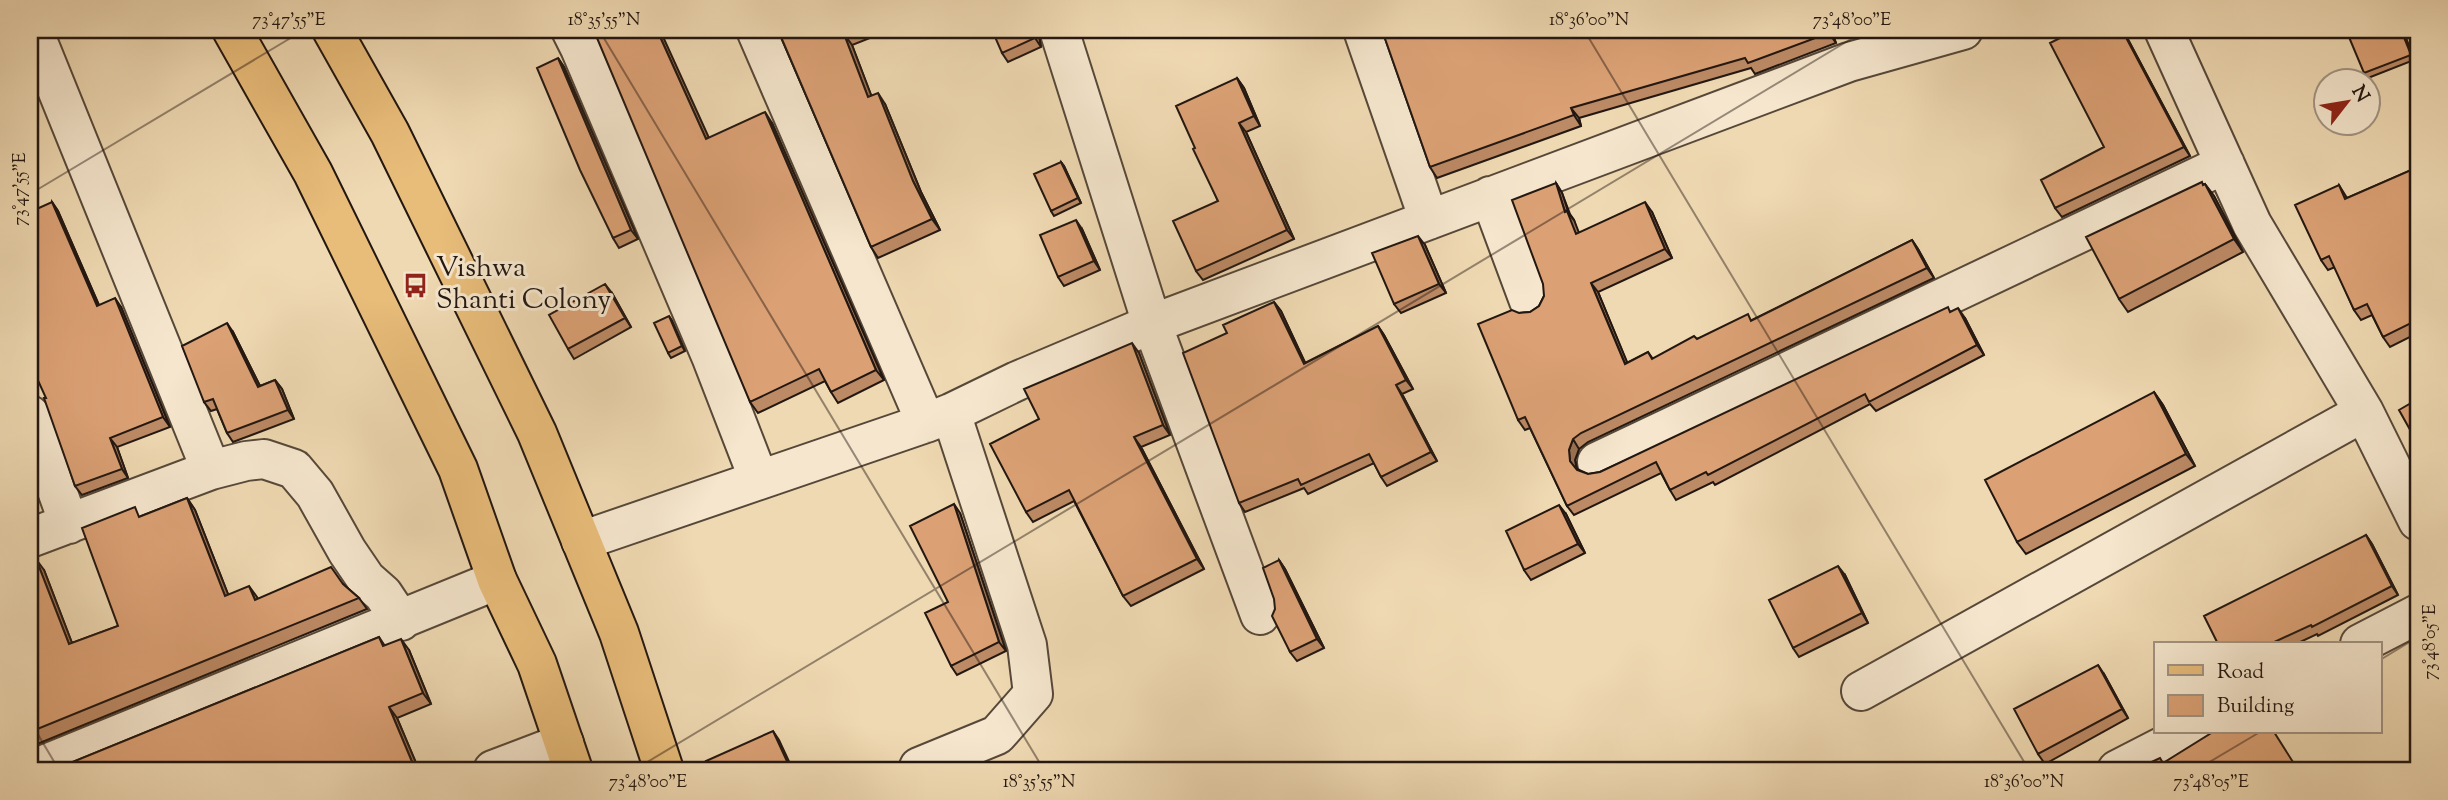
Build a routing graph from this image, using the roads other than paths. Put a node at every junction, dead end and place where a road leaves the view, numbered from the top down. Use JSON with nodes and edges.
{"nodes":[{"id":1,"x":33,"y":30,"type":"edge"},
{"id":2,"x":232,"y":30,"type":"edge"},
{"id":3,"x":332,"y":30,"type":"edge"},
{"id":4,"x":570,"y":30,"type":"edge"},
{"id":5,"x":756,"y":30,"type":"edge"},
{"id":6,"x":1059,"y":30,"type":"edge"},
{"id":7,"x":1363,"y":30,"type":"edge"},
{"id":8,"x":1963,"y":30,"type":"edge"},
{"id":9,"x":2164,"y":30,"type":"edge"},
{"id":10,"x":2225,"y":164,"type":"junction"},
{"id":11,"x":1490,"y":196,"type":"junction"},
{"id":12,"x":1429,"y":220,"type":"junction"},
{"id":13,"x":1529,"y":301,"type":"dead end"},
{"id":14,"x":1152,"y":324,"type":"junction"},
{"id":15,"x":2364,"y":412,"type":"junction"},
{"id":16,"x":30,"y":415,"type":"edge"},
{"id":17,"x":939,"y":418,"type":"junction"},
{"id":18,"x":1597,"y":462,"type":"dead end"},
{"id":19,"x":211,"y":470,"type":"junction"},
{"id":20,"x":759,"y":480,"type":"junction"},
{"id":21,"x":2418,"y":521,"type":"edge"},
{"id":22,"x":69,"y":524,"type":"junction"},
{"id":23,"x":30,"y":538,"type":"edge"},
{"id":24,"x":582,"y":541,"type":"junction"},
{"id":25,"x":497,"y":580,"type":"junction"},
{"id":26,"x":2418,"y":614,"type":"edge"},
{"id":27,"x":1261,"y":615,"type":"dead end"},
{"id":28,"x":401,"y":621,"type":"junction"},
{"id":29,"x":2364,"y":642,"type":"edge"},
{"id":30,"x":1861,"y":691,"type":"dead end"},
{"id":31,"x":2187,"y":734,"type":"edge"},
{"id":32,"x":569,"y":757,"type":"edge"},
{"id":33,"x":919,"y":767,"type":"dead end"},
{"id":34,"x":31,"y":770,"type":"edge"},
{"id":35,"x":493,"y":770,"type":"edge"},
{"id":36,"x":664,"y":770,"type":"edge"},
{"id":37,"x":2117,"y":770,"type":"edge"}],
"edges":[{"from":1,"to":19,"type":"street"},
{"from":2,"to":25,"type":"main road"},
{"from":3,"to":24,"type":"main road"},
{"from":4,"to":20,"type":"street"},
{"from":5,"to":17,"type":"street"},
{"from":6,"to":14,"type":"street"},
{"from":7,"to":12,"type":"street"},
{"from":8,"to":11,"type":"street"},
{"from":9,"to":10,"type":"street"},
{"from":10,"to":15,"type":"street"},
{"from":10,"to":18,"type":"street"},
{"from":11,"to":12,"type":"street"},
{"from":11,"to":13,"type":"street"},
{"from":12,"to":14,"type":"street"},
{"from":14,"to":17,"type":"street"},
{"from":14,"to":27,"type":"street"},
{"from":15,"to":21,"type":"street"},
{"from":15,"to":30,"type":"street"},
{"from":16,"to":22,"type":"street"},
{"from":17,"to":20,"type":"street"},
{"from":17,"to":33,"type":"street"},
{"from":19,"to":22,"type":"street"},
{"from":19,"to":28,"type":"street"},
{"from":20,"to":24,"type":"street"},
{"from":22,"to":23,"type":"street"},
{"from":24,"to":36,"type":"main road"},
{"from":25,"to":28,"type":"street"},
{"from":25,"to":32,"type":"main road"},
{"from":26,"to":29,"type":"street"},
{"from":28,"to":34,"type":"street"},
{"from":31,"to":37,"type":"street"},
{"from":32,"to":35,"type":"street"}]}
